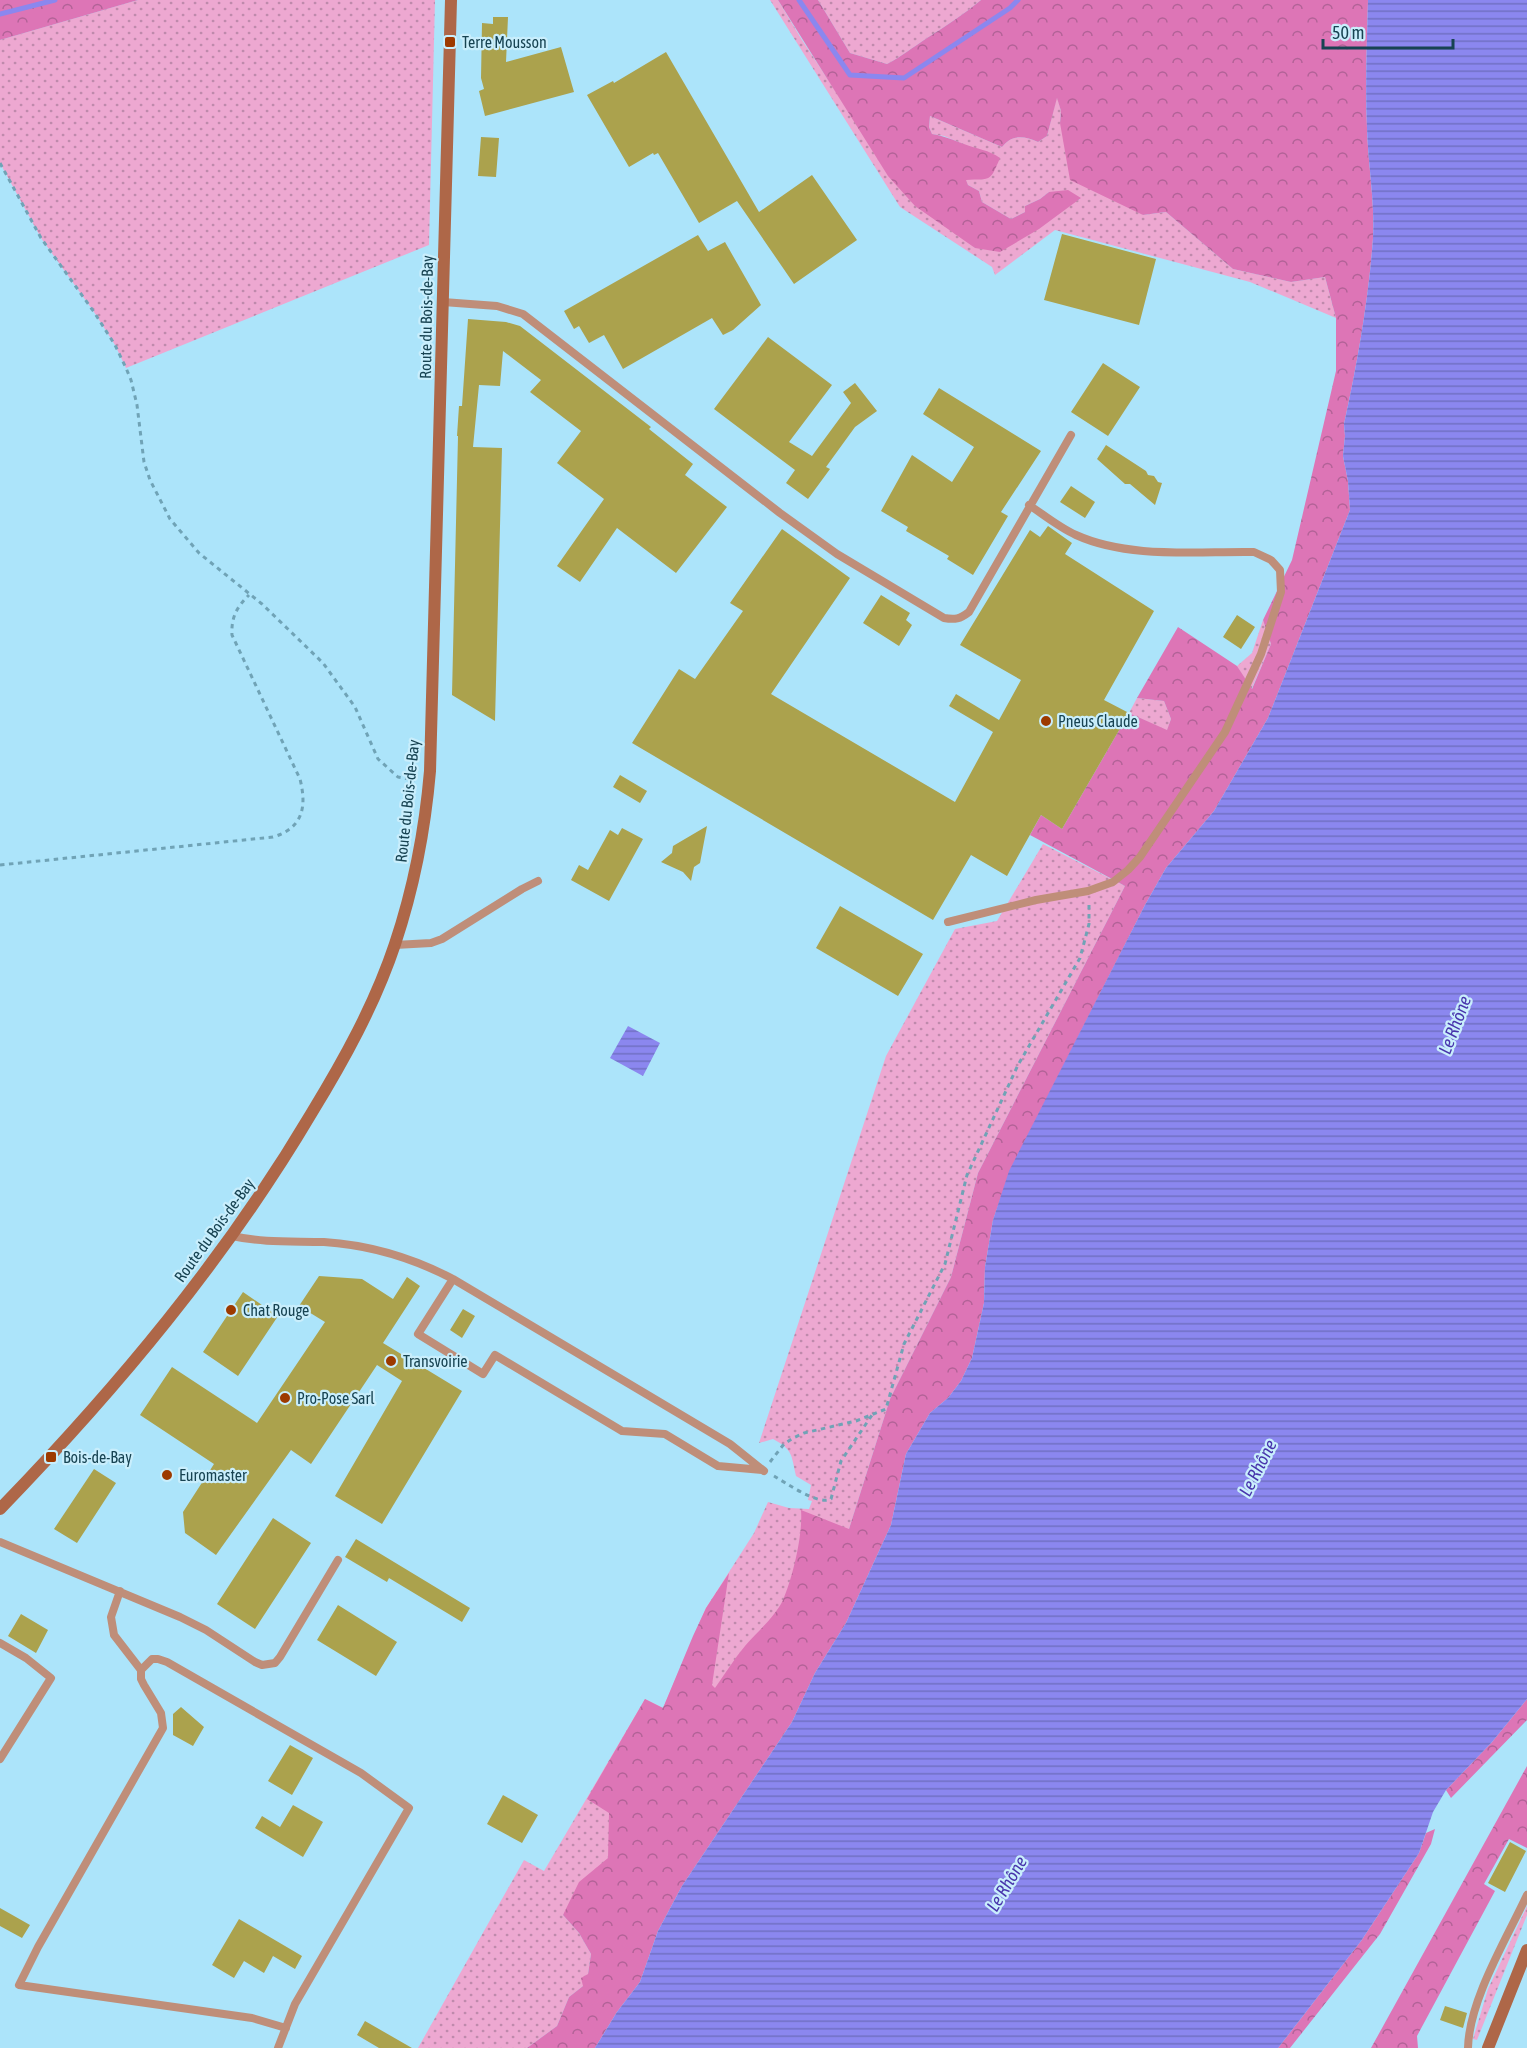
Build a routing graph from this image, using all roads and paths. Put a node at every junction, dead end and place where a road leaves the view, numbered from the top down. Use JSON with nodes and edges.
{"nodes":[{"id":1,"x":451,"y":0,"type":"edge"},
{"id":2,"x":0,"y":163,"type":"edge"},
{"id":3,"x":443,"y":302,"type":"junction"},
{"id":4,"x":1071,"y":435,"type":"dead end"},
{"id":5,"x":1029,"y":505,"type":"junction"},
{"id":6,"x":249,"y":594,"type":"junction"},
{"id":7,"x":429,"y":782,"type":"junction"},
{"id":8,"x":0,"y":865,"type":"edge"},
{"id":9,"x":538,"y":880,"type":"dead end"},
{"id":10,"x":1088,"y":891,"type":"junction"},
{"id":11,"x":948,"y":922,"type":"dead end"},
{"id":12,"x":395,"y":945,"type":"junction"},
{"id":13,"x":232,"y":1236,"type":"junction"},
{"id":14,"x":453,"y":1279,"type":"junction"},
{"id":15,"x":872,"y":1415,"type":"junction"},
{"id":16,"x":764,"y":1471,"type":"junction"},
{"id":17,"x":0,"y":1509,"type":"edge"},
{"id":18,"x":0,"y":1542,"type":"edge"},
{"id":19,"x":338,"y":1560,"type":"dead end"},
{"id":20,"x":120,"y":1591,"type":"junction"},
{"id":21,"x":0,"y":1643,"type":"edge"},
{"id":22,"x":141,"y":1670,"type":"junction"},
{"id":23,"x":0,"y":1759,"type":"edge"},
{"id":24,"x":1527,"y":1895,"type":"edge"},
{"id":25,"x":1527,"y":1950,"type":"edge"},
{"id":26,"x":286,"y":2028,"type":"junction"},
{"id":27,"x":278,"y":2048,"type":"edge"},
{"id":28,"x":1468,"y":2048,"type":"edge"},
{"id":29,"x":1488,"y":2048,"type":"edge"}],
"edges":[{"from":1,"to":3,"type":"main road","name":"Route du Bois-de-Bay"},
{"from":2,"to":6,"type":"path"},
{"from":3,"to":5,"type":"lane"},
{"from":3,"to":7,"type":"main road","name":"Route du Bois-de-Bay"},
{"from":4,"to":5,"type":"lane"},
{"from":5,"to":10,"type":"lane"},
{"from":6,"to":7,"type":"path"},
{"from":6,"to":8,"type":"path"},
{"from":7,"to":12,"type":"main road","name":"Route du Bois-de-Bay"},
{"from":9,"to":12,"type":"lane"},
{"from":10,"to":11,"type":"lane"},
{"from":10,"to":15,"type":"path"},
{"from":12,"to":13,"type":"main road","name":"Route du Bois-de-Bay"},
{"from":13,"to":14,"type":"lane"},
{"from":13,"to":17,"type":"main road","name":"Route du Bois-de-Bay"},
{"from":14,"to":16,"type":"lane"},
{"from":14,"to":16,"type":"lane"},
{"from":15,"to":16,"type":"path"},
{"from":15,"to":16,"type":"path"},
{"from":18,"to":20,"type":"lane"},
{"from":19,"to":20,"type":"lane"},
{"from":20,"to":22,"type":"lane"},
{"from":21,"to":23,"type":"lane"},
{"from":22,"to":26,"type":"lane"},
{"from":22,"to":26,"type":"lane"},
{"from":24,"to":28,"type":"lane"},
{"from":25,"to":29,"type":"main road"},
{"from":26,"to":27,"type":"lane"}]}
